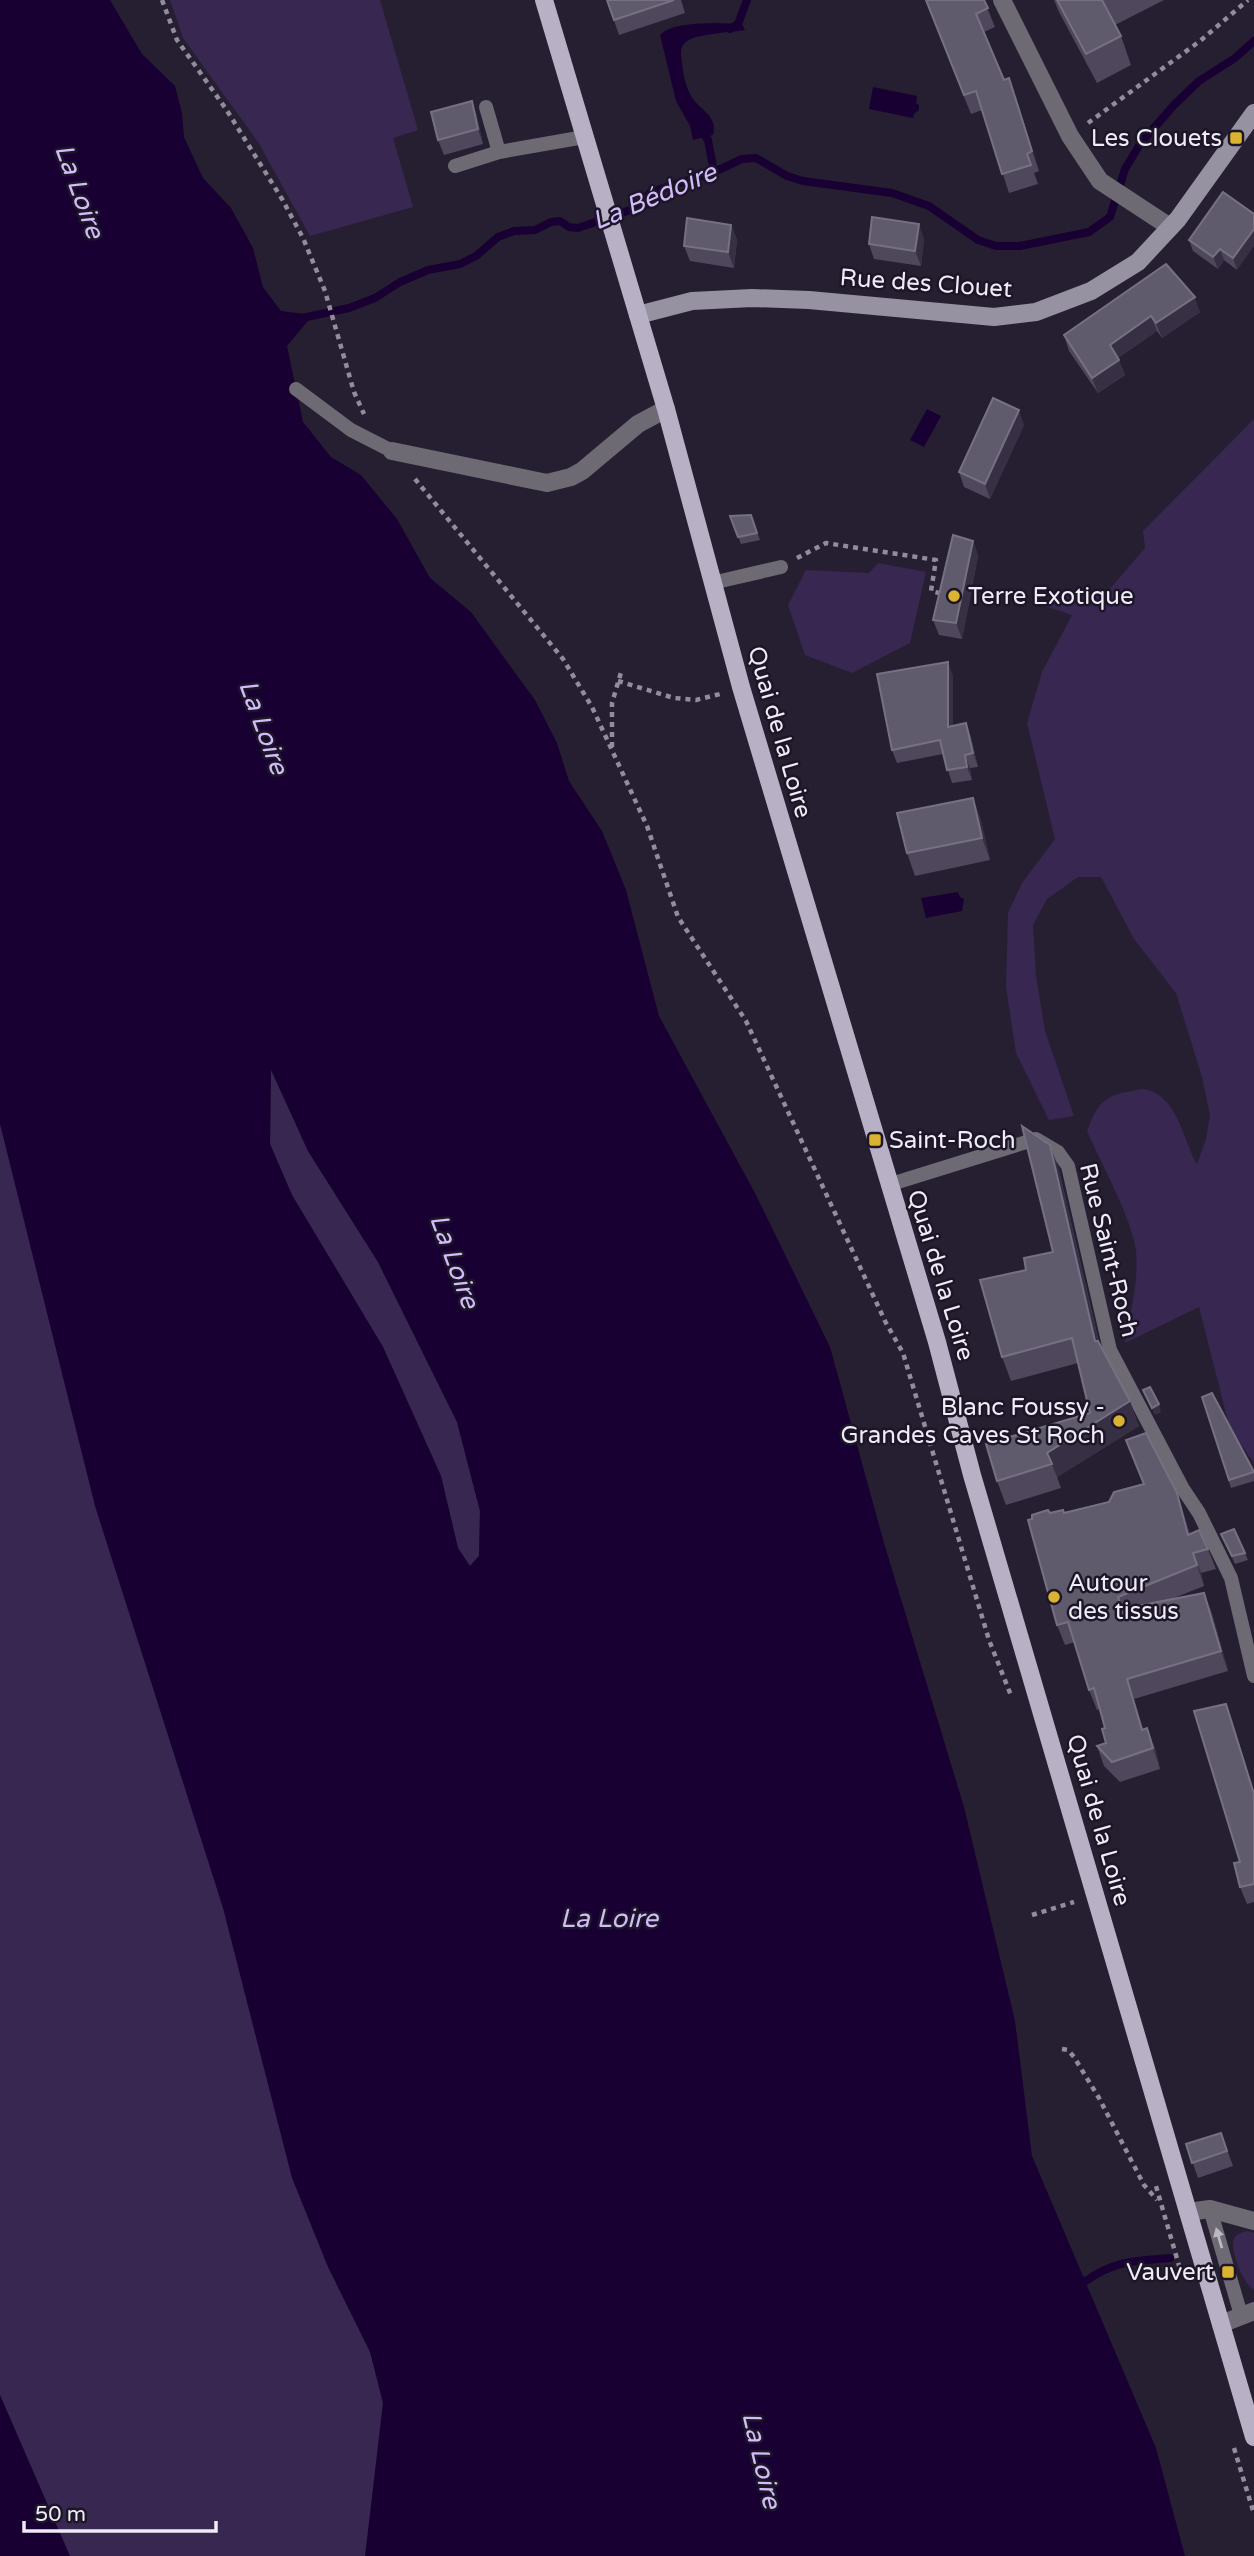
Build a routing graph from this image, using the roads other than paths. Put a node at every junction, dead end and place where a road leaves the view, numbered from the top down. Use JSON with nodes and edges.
{"nodes":[{"id":1,"x":544,"y":0,"type":"edge"},
{"id":2,"x":1002,"y":0,"type":"edge"},
{"id":3,"x":486,"y":107,"type":"dead end"},
{"id":4,"x":1254,"y":113,"type":"edge"},
{"id":5,"x":584,"y":137,"type":"dead end"},
{"id":6,"x":499,"y":152,"type":"junction"},
{"id":7,"x":455,"y":166,"type":"dead end"},
{"id":8,"x":1170,"y":227,"type":"junction"},
{"id":9,"x":638,"y":315,"type":"junction"},
{"id":10,"x":296,"y":389,"type":"dead end"},
{"id":11,"x":666,"y":409,"type":"junction"},
{"id":12,"x":392,"y":450,"type":"joint"},
{"id":13,"x":781,"y":567,"type":"road end"},
{"id":14,"x":712,"y":583,"type":"junction"},
{"id":15,"x":888,"y":1185,"type":"junction"},
{"id":16,"x":1254,"y":1676,"type":"edge"},
{"id":17,"x":1186,"y":2208,"type":"junction"},
{"id":18,"x":1210,"y":2208,"type":"junction"},
{"id":19,"x":1254,"y":2221,"type":"edge"},
{"id":20,"x":1248,"y":2313,"type":"edge"},
{"id":21,"x":1221,"y":2324,"type":"junction"},
{"id":22,"x":1254,"y":2437,"type":"edge"}],
"edges":[{"from":1,"to":9,"type":"main road"},
{"from":2,"to":8,"type":"street"},
{"from":3,"to":6,"type":"lane"},
{"from":4,"to":8,"type":"street","name":"Rue des Clouet"},
{"from":5,"to":6,"type":"lane"},
{"from":6,"to":7,"type":"lane"},
{"from":8,"to":9,"type":"street","name":"Rue des Clouet"},
{"from":9,"to":11,"type":"main road","name":"Quai de la Loire"},
{"from":10,"to":12,"type":"lane"},
{"from":11,"to":12,"type":"street"},
{"from":11,"to":14,"type":"main road","name":"Quai de la Loire"},
{"from":13,"to":14,"type":"lane"},
{"from":14,"to":15,"type":"main road","name":"Quai de la Loire"},
{"from":15,"to":16,"type":"lane","name":"Rue Saint-Roch"},
{"from":15,"to":17,"type":"main road","name":"Quai de la Loire"},
{"from":17,"to":18,"type":"street"},
{"from":17,"to":21,"type":"main road","name":"Quai de la Loire"},
{"from":18,"to":19,"type":"street"},
{"from":20,"to":18,"type":"lane","one_way":true},
{"from":20,"to":21,"type":"street"},
{"from":21,"to":22,"type":"main road","name":"Quai de la Loire"}]}
